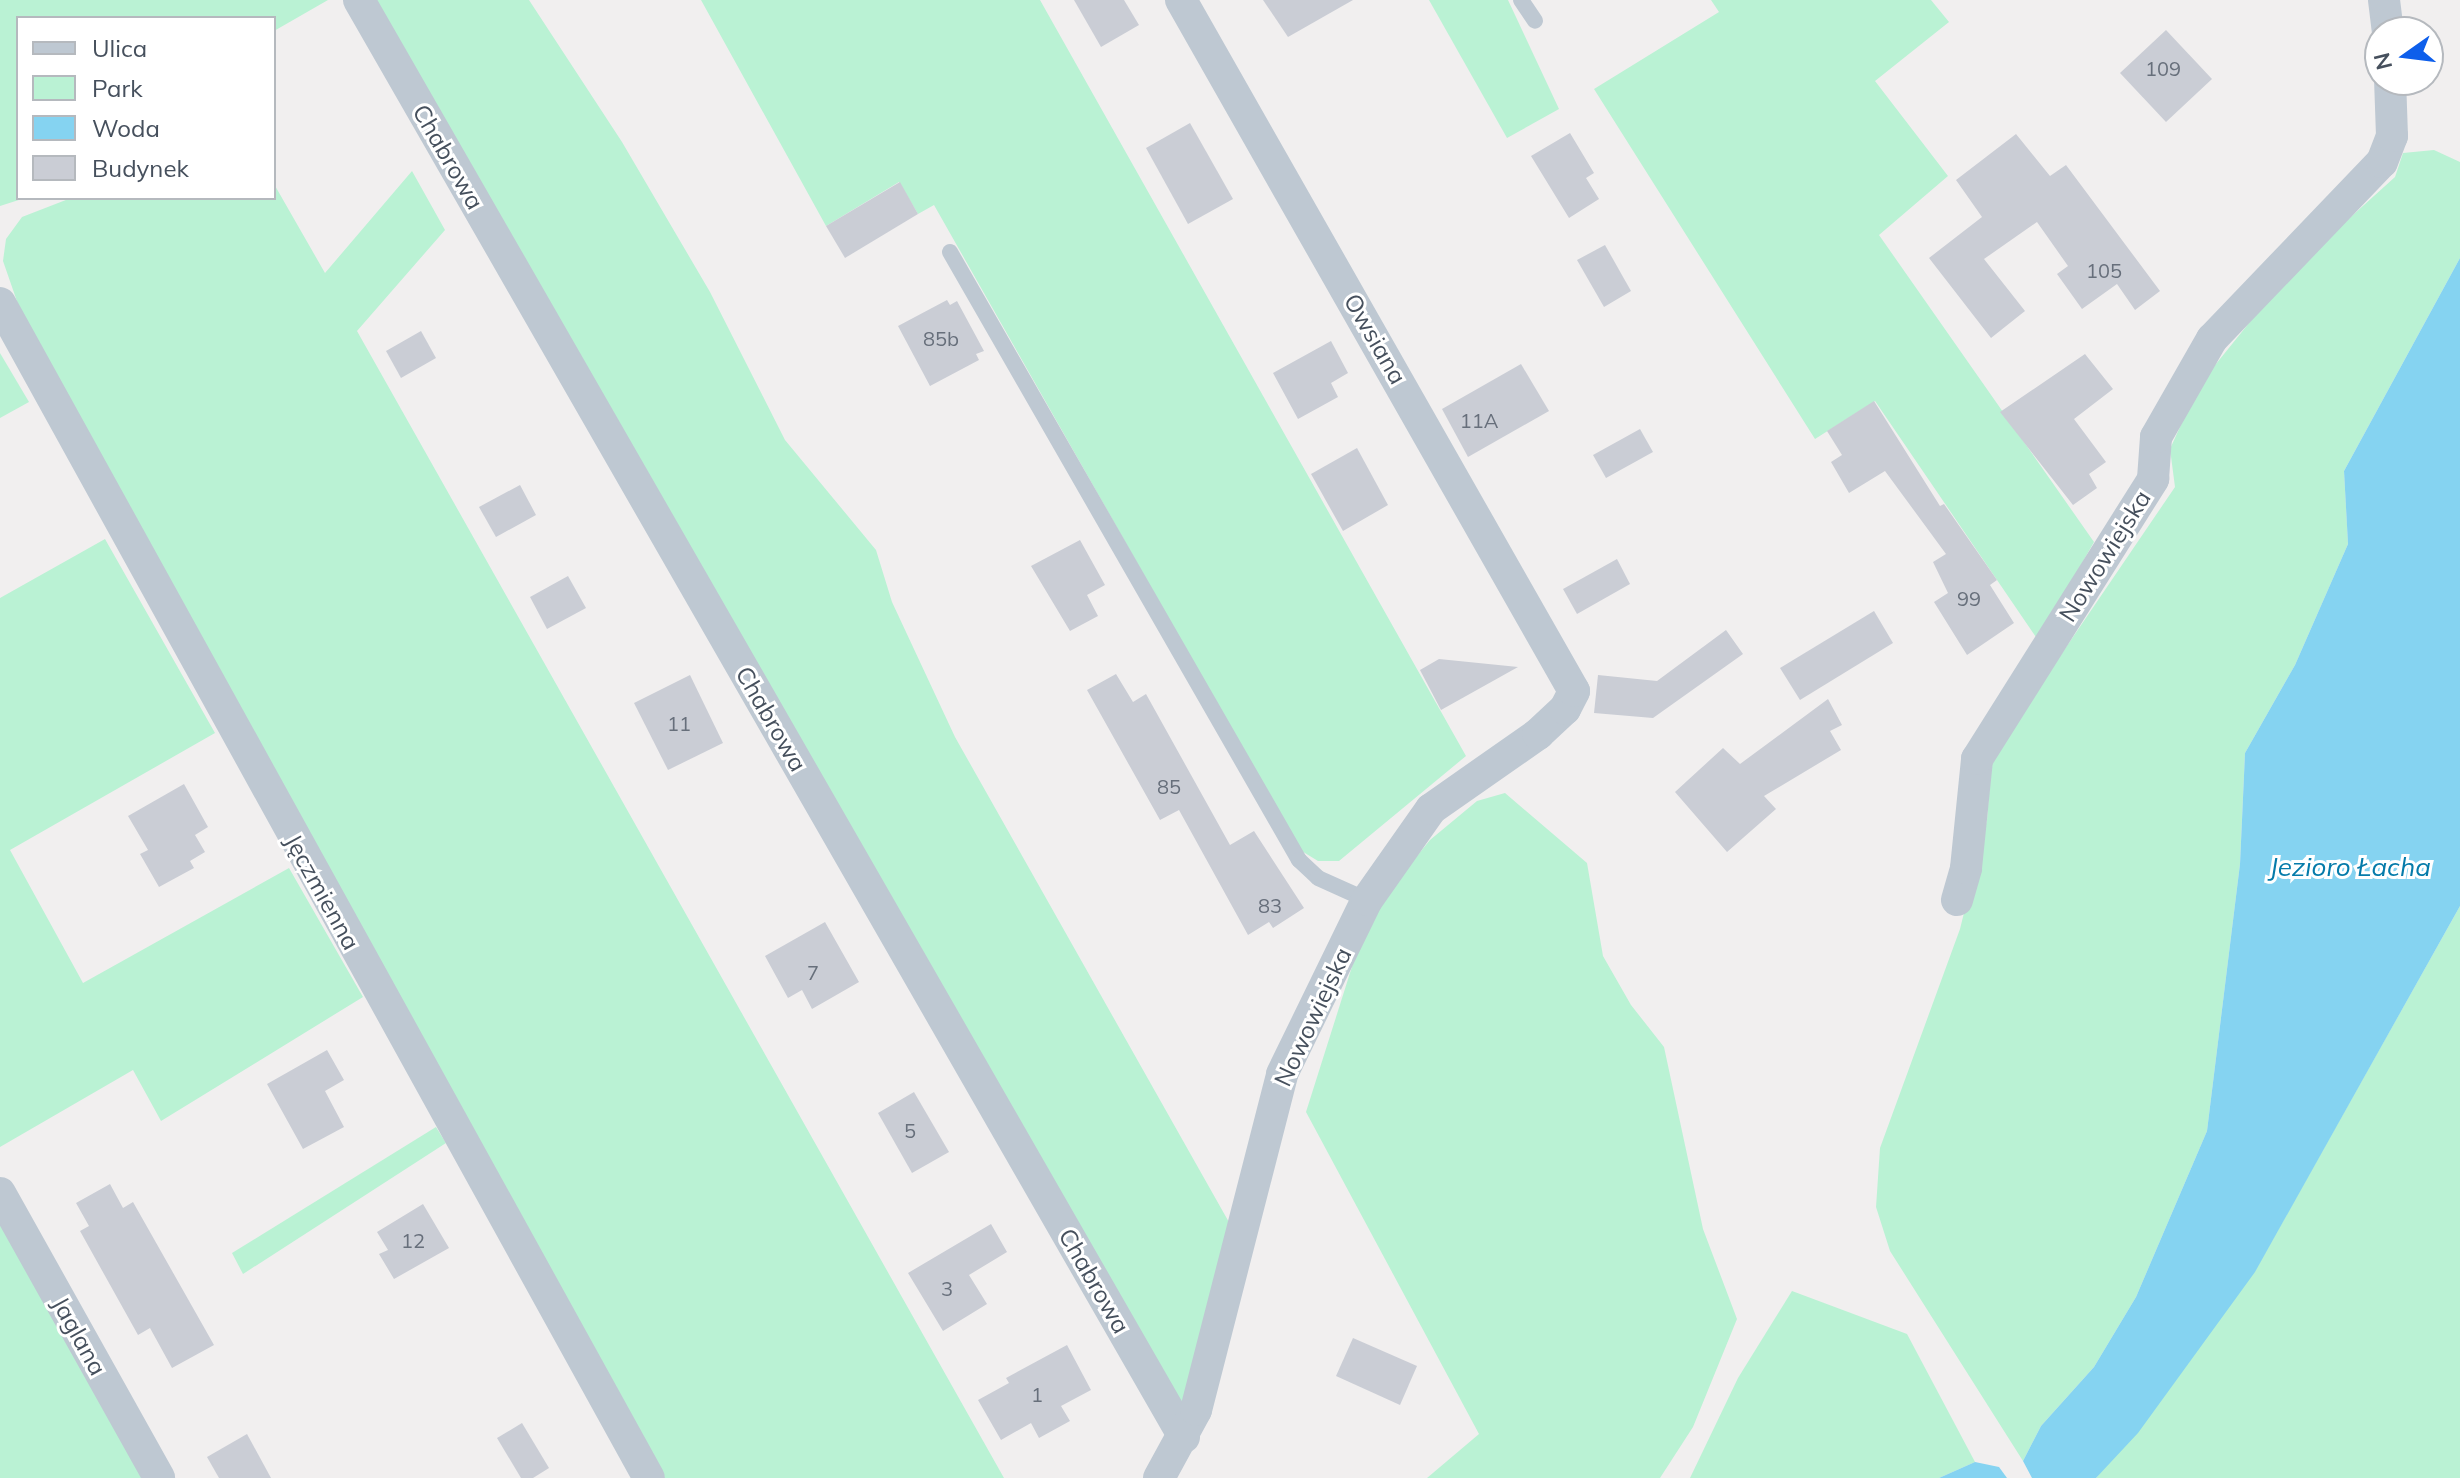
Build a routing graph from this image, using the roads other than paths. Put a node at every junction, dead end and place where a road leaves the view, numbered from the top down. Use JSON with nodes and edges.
{"nodes":[{"id":1,"x":359,"y":0,"type":"edge"},
{"id":2,"x":1181,"y":0,"type":"edge"},
{"id":3,"x":1521,"y":0,"type":"edge"},
{"id":4,"x":1535,"y":21,"type":"dead end"},
{"id":5,"x":2391,"y":96,"type":"edge"},
{"id":6,"x":950,"y":252,"type":"dead end"},
{"id":7,"x":0,"y":303,"type":"edge"},
{"id":8,"x":1570,"y":677,"type":"joint"},
{"id":9,"x":1367,"y":900,"type":"junction"},
{"id":10,"x":1957,"y":900,"type":"dead end"},
{"id":11,"x":0,"y":1193,"type":"edge"},
{"id":12,"x":1184,"y":1437,"type":"junction"},
{"id":13,"x":159,"y":1478,"type":"edge"},
{"id":14,"x":649,"y":1478,"type":"edge"},
{"id":15,"x":1159,"y":1478,"type":"edge"}],
"edges":[{"from":1,"to":12,"type":"street","name":"Chabrowa"},
{"from":2,"to":8,"type":"street","name":"Owsiana"},
{"from":3,"to":4,"type":"lane"},
{"from":5,"to":10,"type":"street","name":"Nowowiejska"},
{"from":6,"to":9,"type":"lane"},
{"from":7,"to":14,"type":"street","name":"Jęczmienna"},
{"from":8,"to":9,"type":"street","name":"Nowowiejska"},
{"from":9,"to":12,"type":"street","name":"Nowowiejska"},
{"from":11,"to":13,"type":"street","name":"Jaglana"},
{"from":12,"to":15,"type":"street","name":"Nowowiejska"}]}
